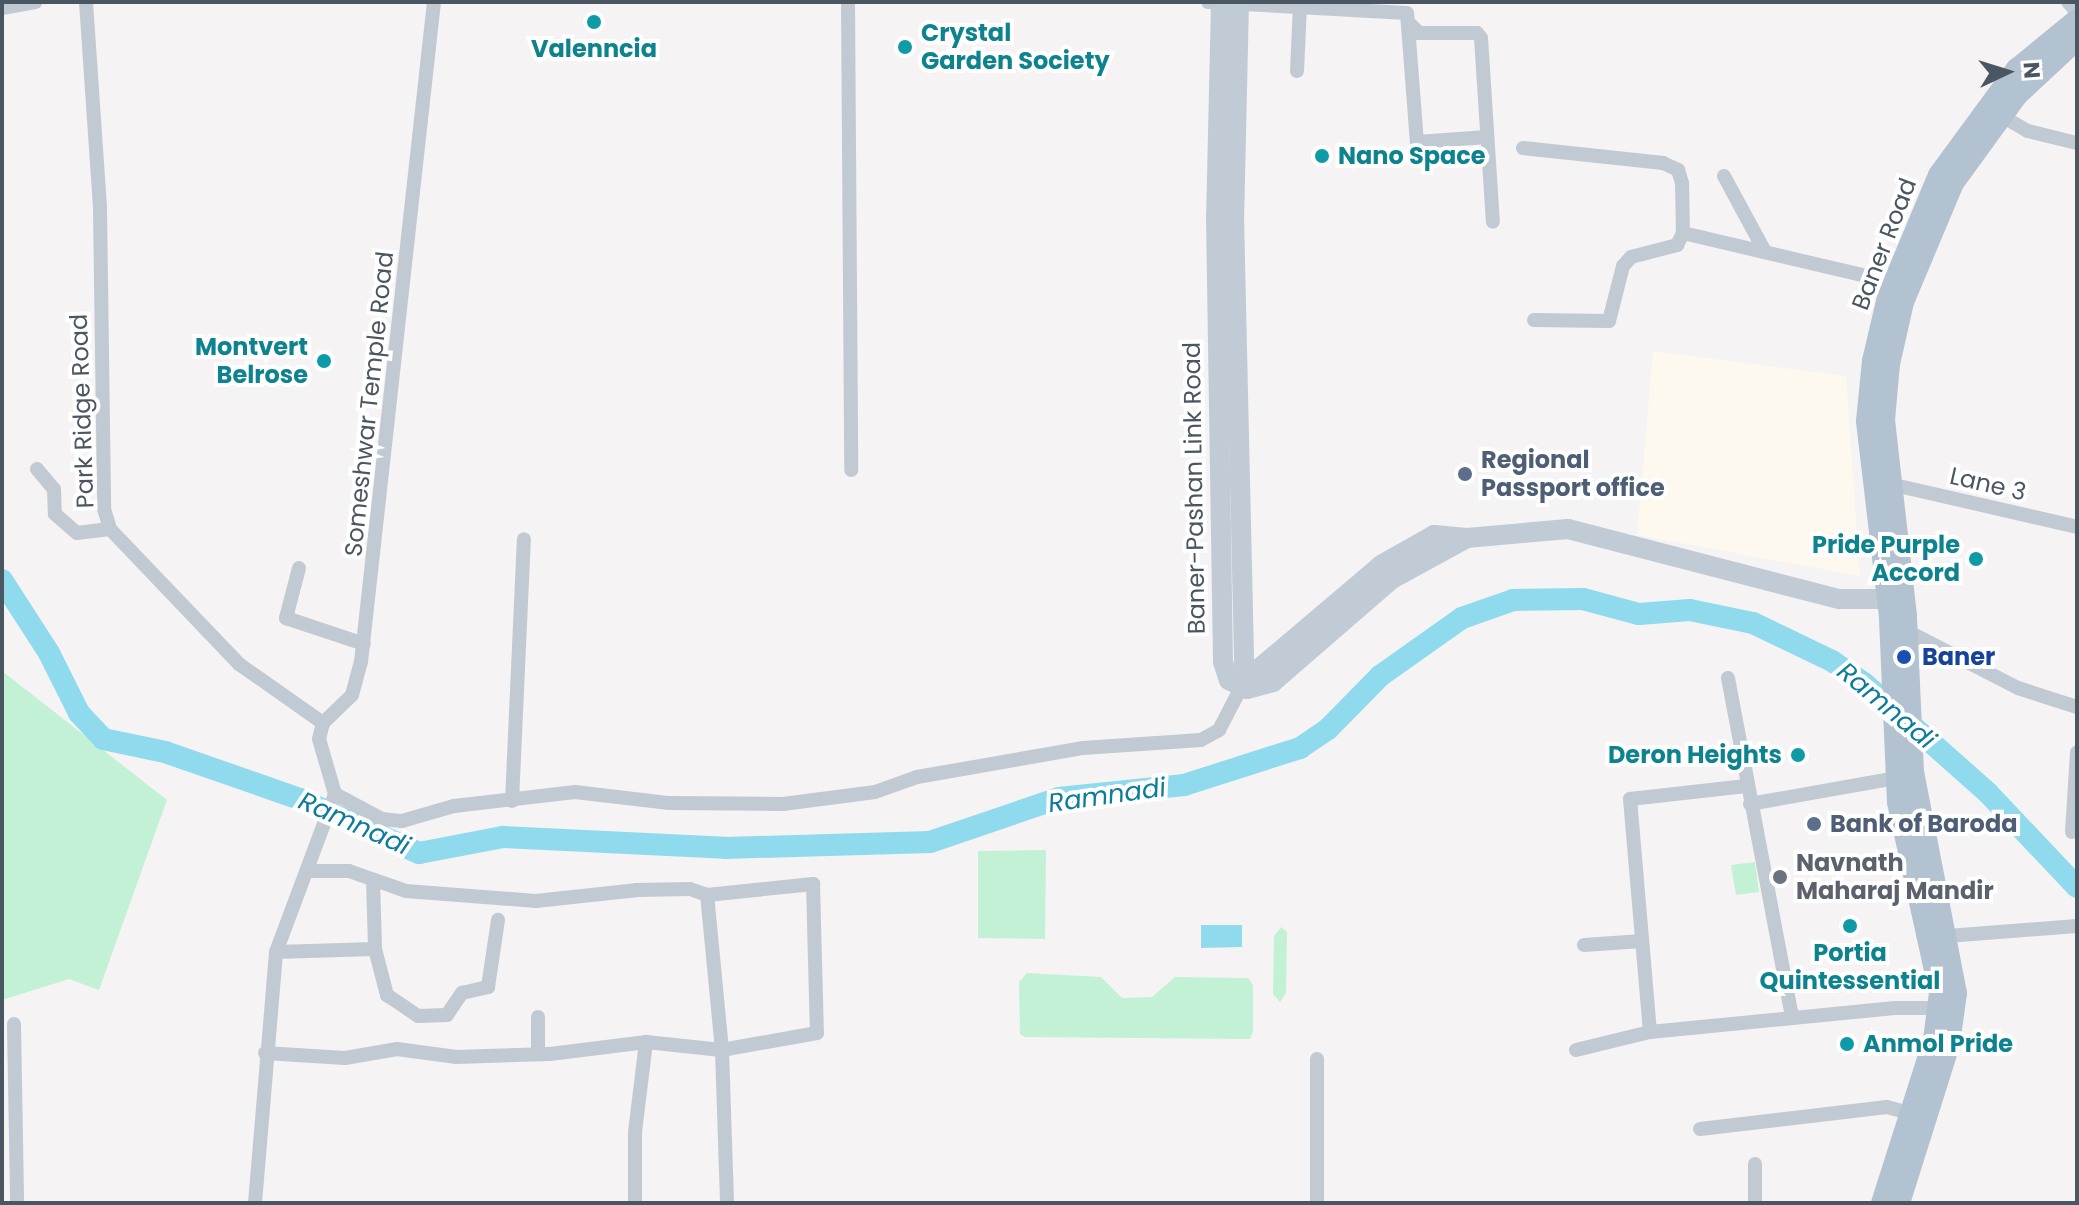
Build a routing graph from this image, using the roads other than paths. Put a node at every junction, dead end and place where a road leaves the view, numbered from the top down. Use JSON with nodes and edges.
{"nodes":[{"id":1,"x":35,"y":2,"type":"edge"},
{"id":2,"x":86,"y":2,"type":"edge"},
{"id":3,"x":434,"y":2,"type":"edge"},
{"id":4,"x":848,"y":2,"type":"edge"},
{"id":5,"x":2068,"y":2,"type":"edge"},
{"id":6,"x":1226,"y":3,"type":"edge"},
{"id":7,"x":1375,"y":5,"type":"edge"},
{"id":8,"x":1300,"y":6,"type":"junction"},
{"id":9,"x":2,"y":8,"type":"edge"},
{"id":10,"x":2077,"y":12,"type":"edge"},
{"id":11,"x":2077,"y":20,"type":"edge"},
{"id":12,"x":1410,"y":24,"type":"junction"},
{"id":13,"x":2077,"y":39,"type":"edge"},
{"id":14,"x":1297,"y":71,"type":"dead end"},
{"id":15,"x":2000,"y":115,"type":"junction"},
{"id":16,"x":1487,"y":137,"type":"junction"},
{"id":17,"x":2077,"y":143,"type":"edge"},
{"id":18,"x":1523,"y":148,"type":"dead end"},
{"id":19,"x":1724,"y":176,"type":"dead end"},
{"id":20,"x":1493,"y":222,"type":"dead end"},
{"id":21,"x":1683,"y":233,"type":"junction"},
{"id":22,"x":1764,"y":250,"type":"junction"},
{"id":23,"x":1901,"y":284,"type":"junction"},
{"id":24,"x":1534,"y":320,"type":"dead end"},
{"id":25,"x":37,"y":469,"type":"dead end"},
{"id":26,"x":851,"y":470,"type":"dead end"},
{"id":27,"x":1890,"y":484,"type":"junction"},
{"id":28,"x":2077,"y":527,"type":"edge"},
{"id":29,"x":110,"y":529,"type":"junction"},
{"id":30,"x":524,"y":539,"type":"dead end"},
{"id":31,"x":299,"y":568,"type":"dead end"},
{"id":32,"x":1887,"y":599,"type":"junction"},
{"id":33,"x":1907,"y":631,"type":"junction"},
{"id":34,"x":364,"y":644,"type":"junction"},
{"id":35,"x":1728,"y":678,"type":"dead end"},
{"id":36,"x":1244,"y":681,"type":"junction"},
{"id":37,"x":1899,"y":686,"type":"junction"},
{"id":38,"x":2077,"y":707,"type":"edge"},
{"id":39,"x":323,"y":723,"type":"junction"},
{"id":40,"x":2077,"y":752,"type":"edge"},
{"id":41,"x":1901,"y":772,"type":"junction"},
{"id":42,"x":1746,"y":786,"type":"junction"},
{"id":43,"x":335,"y":794,"type":"junction"},
{"id":44,"x":512,"y":801,"type":"junction"},
{"id":45,"x":1750,"y":804,"type":"junction"},
{"id":46,"x":2072,"y":832,"type":"dead end"},
{"id":47,"x":310,"y":868,"type":"junction"},
{"id":48,"x":373,"y":880,"type":"junction"},
{"id":49,"x":707,"y":895,"type":"junction"},
{"id":50,"x":498,"y":920,"type":"dead end"},
{"id":51,"x":2077,"y":926,"type":"edge"},
{"id":52,"x":1947,"y":936,"type":"junction"},
{"id":53,"x":1642,"y":941,"type":"junction"},
{"id":54,"x":1584,"y":945,"type":"dead end"},
{"id":55,"x":375,"y":949,"type":"junction"},
{"id":56,"x":276,"y":952,"type":"junction"},
{"id":57,"x":1939,"y":1008,"type":"junction"},
{"id":58,"x":538,"y":1017,"type":"dead end"},
{"id":59,"x":1792,"y":1018,"type":"junction"},
{"id":60,"x":14,"y":1024,"type":"dead end"},
{"id":61,"x":1650,"y":1032,"type":"junction"},
{"id":62,"x":646,"y":1042,"type":"junction"},
{"id":63,"x":722,"y":1050,"type":"junction"},
{"id":64,"x":1576,"y":1050,"type":"dead end"},
{"id":65,"x":265,"y":1053,"type":"junction"},
{"id":66,"x":538,"y":1054,"type":"junction"},
{"id":67,"x":1317,"y":1059,"type":"dead end"},
{"id":68,"x":1926,"y":1086,"type":"junction"},
{"id":69,"x":1909,"y":1113,"type":"junction"},
{"id":70,"x":1700,"y":1129,"type":"dead end"},
{"id":71,"x":1755,"y":1164,"type":"dead end"},
{"id":72,"x":17,"y":1203,"type":"edge"},
{"id":73,"x":255,"y":1203,"type":"edge"},
{"id":74,"x":635,"y":1203,"type":"edge"},
{"id":75,"x":727,"y":1203,"type":"edge"},
{"id":76,"x":1317,"y":1203,"type":"edge"},
{"id":77,"x":1755,"y":1203,"type":"edge"},
{"id":78,"x":1882,"y":1203,"type":"edge"},
{"id":79,"x":1899,"y":1203,"type":"edge"}],
"edges":[{"from":1,"to":9,"type":"street"},
{"from":2,"to":29,"type":"street","name":"Park Ridge Road"},
{"from":3,"to":34,"type":"street","name":"Someshwar Temple Road"},
{"from":4,"to":26,"type":"street"},
{"from":5,"to":10,"type":"street"},
{"from":6,"to":8,"type":"street"},
{"from":6,"to":36,"type":"street","name":"Baner-Pashan Link Road"},
{"from":7,"to":8,"type":"street"},
{"from":7,"to":12,"type":"street"},
{"from":8,"to":14,"type":"street"},
{"from":11,"to":23,"type":"main road","name":"Baner Road"},
{"from":12,"to":16,"type":"street"},
{"from":12,"to":16,"type":"street"},
{"from":13,"to":15,"type":"main road","name":"Baner Road"},
{"from":15,"to":17,"type":"street"},
{"from":15,"to":23,"type":"main road","name":"Baner Road"},
{"from":16,"to":20,"type":"street"},
{"from":18,"to":21,"type":"street"},
{"from":19,"to":22,"type":"street"},
{"from":21,"to":22,"type":"street"},
{"from":21,"to":24,"type":"street"},
{"from":22,"to":23,"type":"street"},
{"from":23,"to":27,"type":"main road","name":"Baner Road"},
{"from":23,"to":32,"type":"main road","name":"Baner Road"},
{"from":25,"to":29,"type":"street"},
{"from":27,"to":28,"type":"street","name":"Lane 3"},
{"from":27,"to":33,"type":"main road","name":"Baner Road"},
{"from":29,"to":39,"type":"street","name":"Park Ridge Road"},
{"from":30,"to":44,"type":"street"},
{"from":31,"to":34,"type":"street"},
{"from":32,"to":36,"type":"street"},
{"from":32,"to":37,"type":"main road","name":"Baner Road"},
{"from":33,"to":37,"type":"main road","name":"Baner Road"},
{"from":33,"to":38,"type":"street"},
{"from":34,"to":39,"type":"street","name":"Someshwar Temple Road"},
{"from":35,"to":42,"type":"street"},
{"from":36,"to":44,"type":"street"},
{"from":37,"to":41,"type":"main road"},
{"from":39,"to":43,"type":"street"},
{"from":40,"to":46,"type":"street"},
{"from":41,"to":45,"type":"street"},
{"from":41,"to":52,"type":"main road"},
{"from":41,"to":57,"type":"main road"},
{"from":42,"to":45,"type":"street"},
{"from":42,"to":53,"type":"street"},
{"from":43,"to":44,"type":"street"},
{"from":43,"to":47,"type":"street"},
{"from":45,"to":59,"type":"street"},
{"from":47,"to":48,"type":"street"},
{"from":47,"to":56,"type":"street"},
{"from":48,"to":49,"type":"street"},
{"from":48,"to":55,"type":"street"},
{"from":49,"to":63,"type":"street"},
{"from":49,"to":63,"type":"street"},
{"from":50,"to":55,"type":"street"},
{"from":51,"to":52,"type":"street"},
{"from":52,"to":68,"type":"main road"},
{"from":53,"to":54,"type":"street"},
{"from":53,"to":61,"type":"street"},
{"from":55,"to":56,"type":"street"},
{"from":56,"to":65,"type":"street"},
{"from":57,"to":59,"type":"street"},
{"from":57,"to":68,"type":"main road"},
{"from":58,"to":66,"type":"street"},
{"from":59,"to":61,"type":"street"},
{"from":60,"to":72,"type":"street"},
{"from":61,"to":64,"type":"street"},
{"from":62,"to":63,"type":"street"},
{"from":62,"to":66,"type":"street"},
{"from":62,"to":74,"type":"street"},
{"from":63,"to":75,"type":"street"},
{"from":65,"to":66,"type":"street"},
{"from":65,"to":73,"type":"street"},
{"from":67,"to":76,"type":"street"},
{"from":68,"to":69,"type":"main road"},
{"from":68,"to":79,"type":"main road"},
{"from":69,"to":70,"type":"street"},
{"from":69,"to":78,"type":"main road"},
{"from":71,"to":77,"type":"street"}]}
